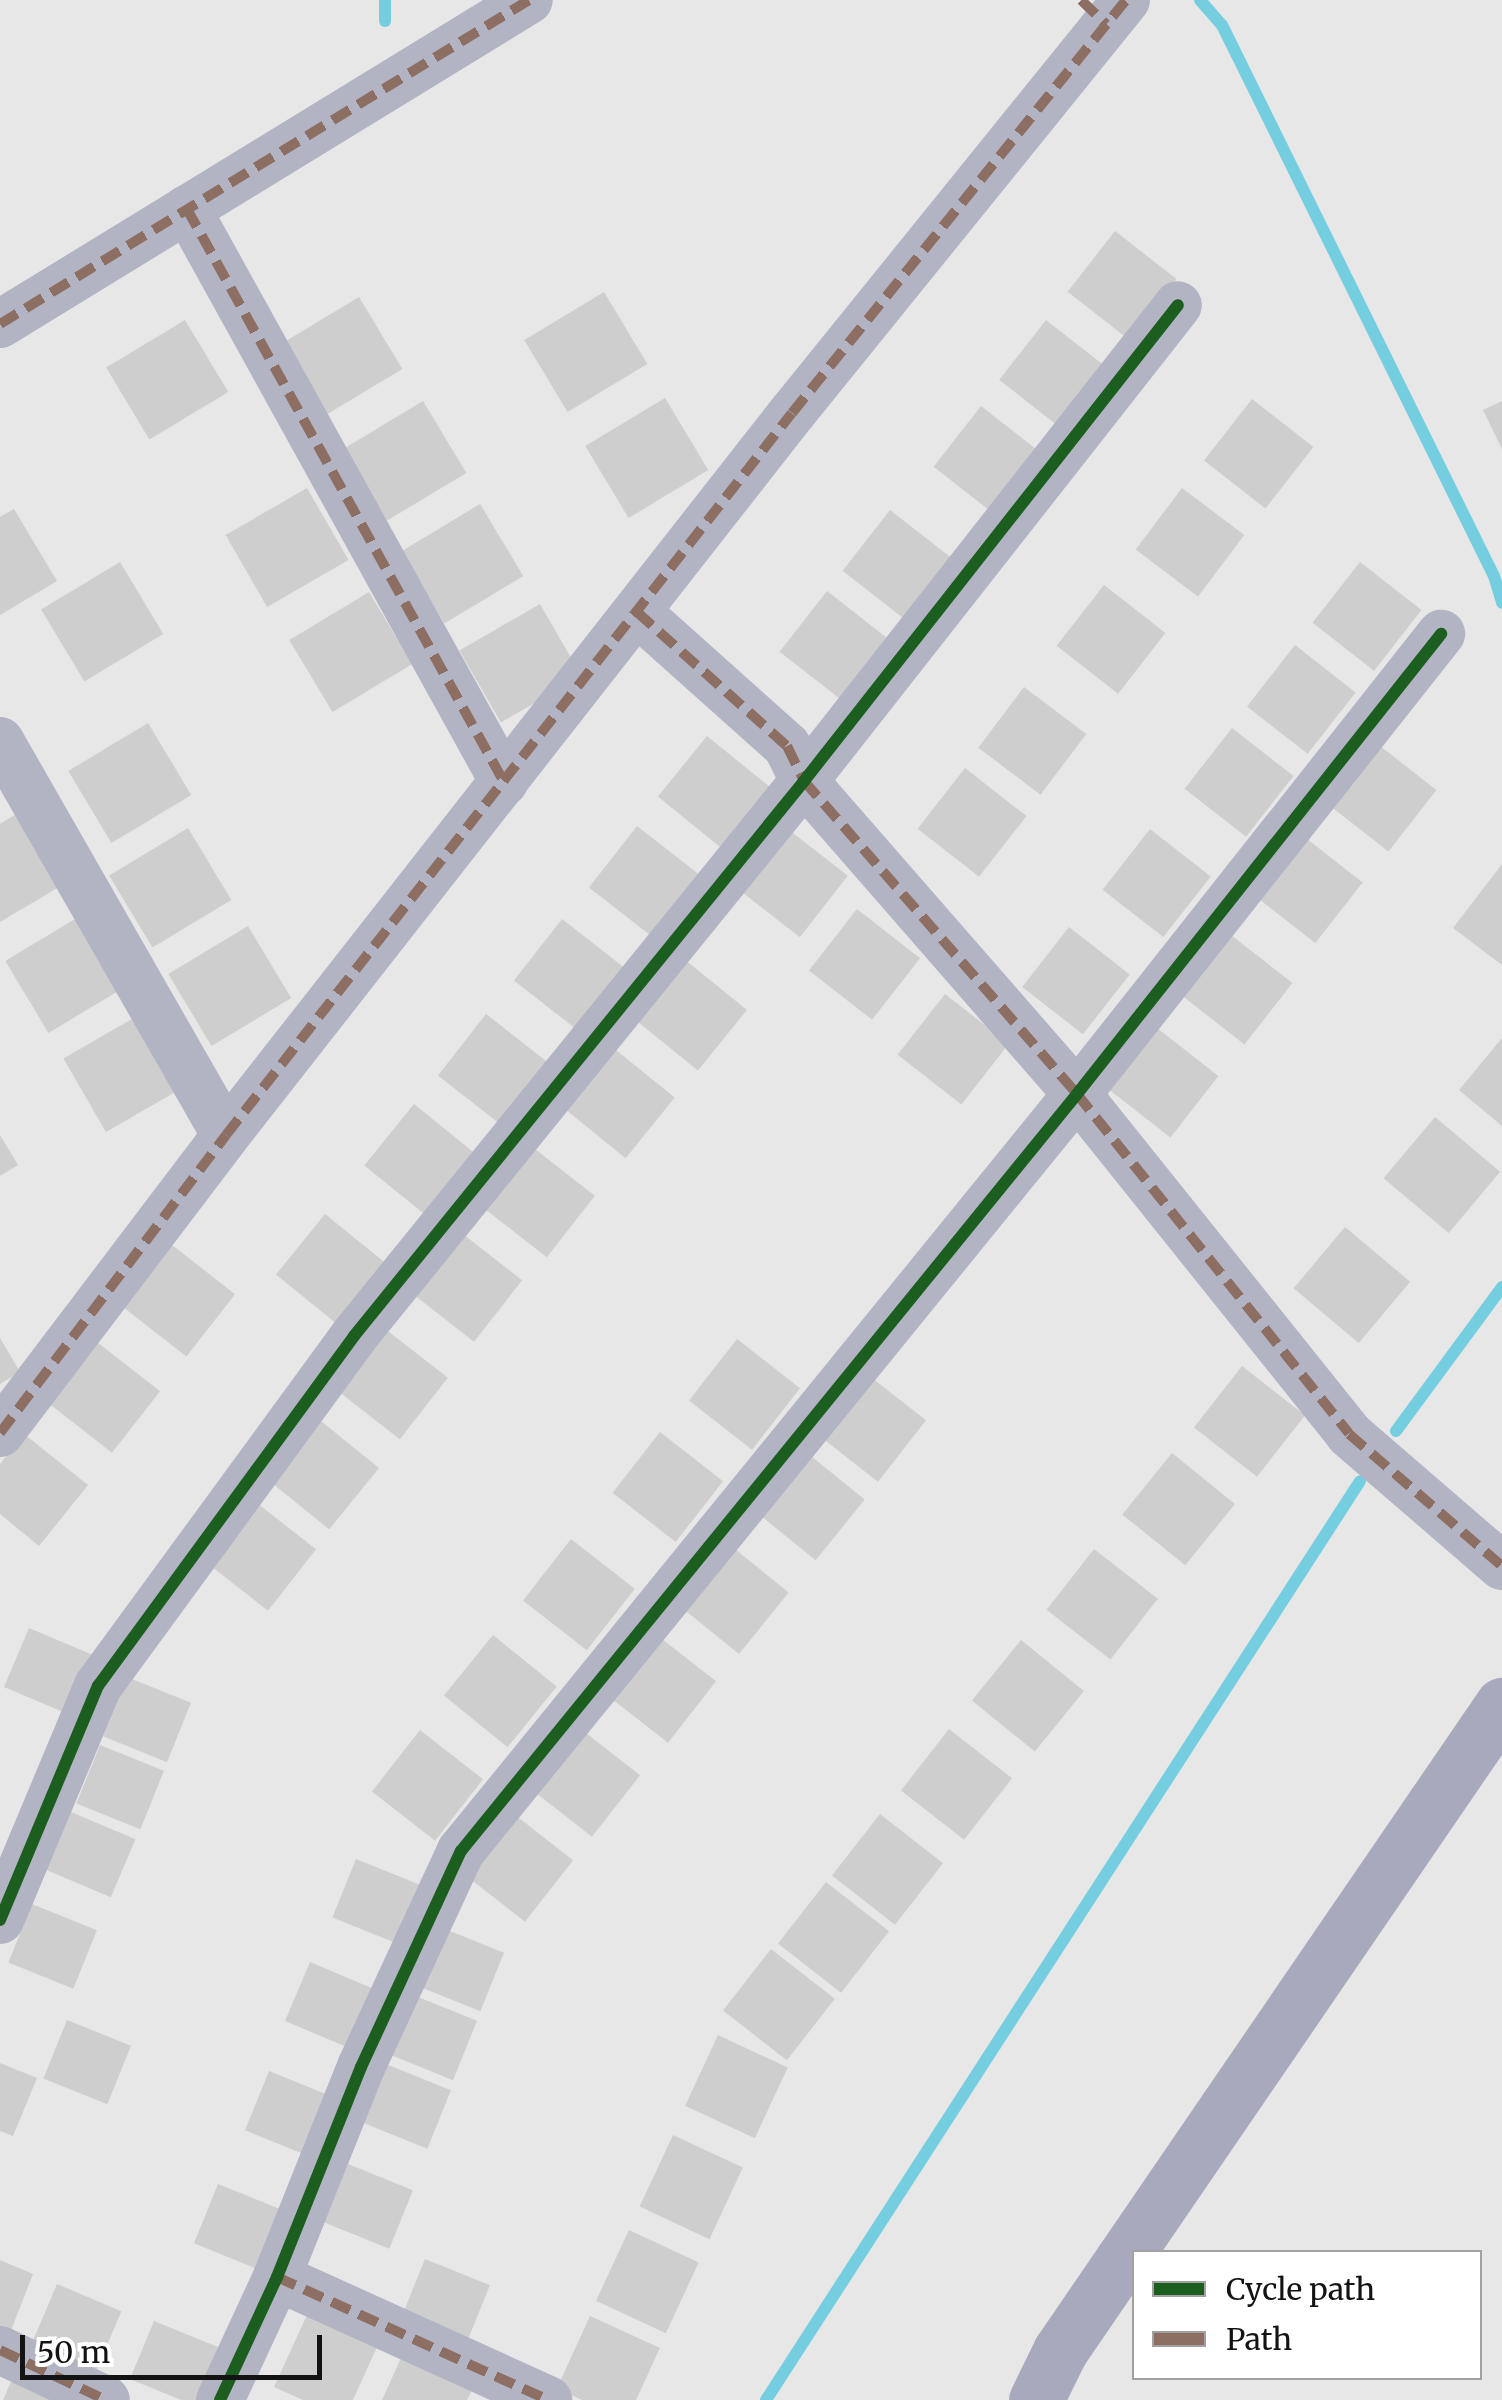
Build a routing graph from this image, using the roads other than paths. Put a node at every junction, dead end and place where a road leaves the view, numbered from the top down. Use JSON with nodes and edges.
{"nodes":[{"id":1,"x":529,"y":0,"type":"edge"},
{"id":2,"x":1104,"y":8,"type":"edge"},
{"id":3,"x":187,"y":209,"type":"junction"},
{"id":4,"x":1178,"y":305,"type":"dead end"},
{"id":5,"x":0,"y":324,"type":"edge"},
{"id":6,"x":637,"y":612,"type":"junction"},
{"id":7,"x":1441,"y":634,"type":"dead end"},
{"id":8,"x":0,"y":741,"type":"edge"},
{"id":9,"x":804,"y":781,"type":"junction"},
{"id":10,"x":504,"y":782,"type":"junction"},
{"id":11,"x":1077,"y":1094,"type":"junction"},
{"id":12,"x":226,"y":1135,"type":"junction"},
{"id":13,"x":0,"y":1433,"type":"edge"},
{"id":14,"x":1502,"y":1566,"type":"edge"},
{"id":15,"x":1502,"y":1704,"type":"edge"},
{"id":16,"x":0,"y":1920,"type":"edge"},
{"id":17,"x":276,"y":2277,"type":"junction"},
{"id":18,"x":0,"y":2350,"type":"edge"},
{"id":19,"x":106,"y":2400,"type":"edge"},
{"id":20,"x":220,"y":2400,"type":"edge"},
{"id":21,"x":548,"y":2400,"type":"edge"},
{"id":22,"x":1036,"y":2400,"type":"edge"}],
"edges":[{"from":1,"to":3,"type":"street"},
{"from":2,"to":6,"type":"street"},
{"from":3,"to":5,"type":"street"},
{"from":3,"to":10,"type":"street"},
{"from":4,"to":9,"type":"street"},
{"from":6,"to":9,"type":"street"},
{"from":6,"to":10,"type":"street"},
{"from":7,"to":11,"type":"street"},
{"from":8,"to":12,"type":"street"},
{"from":9,"to":11,"type":"street"},
{"from":9,"to":16,"type":"street"},
{"from":10,"to":12,"type":"street"},
{"from":11,"to":14,"type":"street"},
{"from":11,"to":17,"type":"street"},
{"from":12,"to":13,"type":"street"},
{"from":15,"to":22,"type":"main road"},
{"from":17,"to":20,"type":"street"},
{"from":17,"to":21,"type":"street"},
{"from":18,"to":19,"type":"street"}]}
